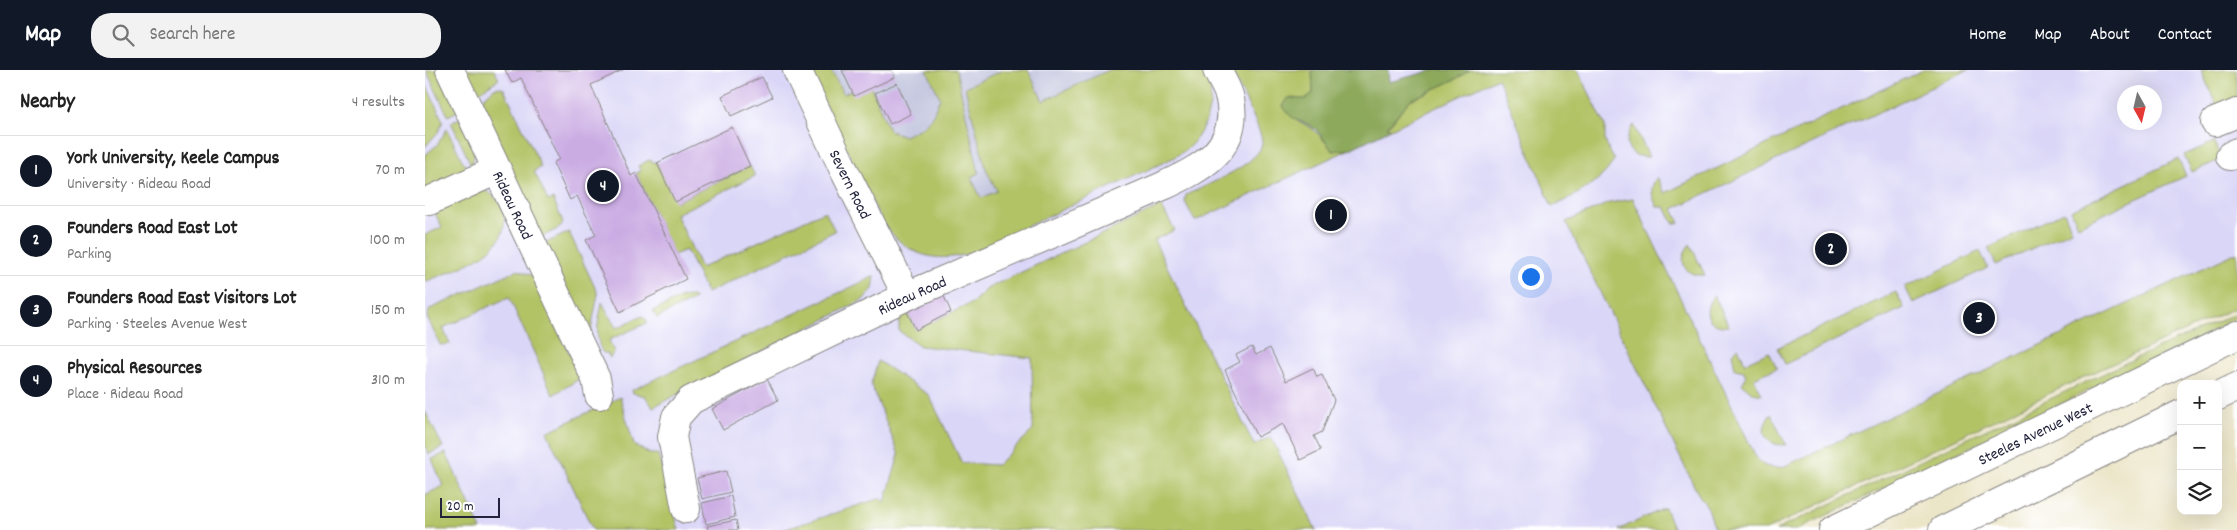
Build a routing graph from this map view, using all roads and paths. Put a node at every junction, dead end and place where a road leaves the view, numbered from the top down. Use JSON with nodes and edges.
{"nodes":[{"id":1,"x":450,"y":70,"type":"edge"},
{"id":2,"x":797,"y":70,"type":"edge"},
{"id":3,"x":1217,"y":70,"type":"edge"},
{"id":4,"x":497,"y":170,"type":"junction"},
{"id":5,"x":429,"y":201,"type":"dead end"},
{"id":6,"x":907,"y":296,"type":"junction"},
{"id":7,"x":2237,"y":335,"type":"edge"},
{"id":8,"x":2237,"y":387,"type":"edge"},
{"id":9,"x":2222,"y":394,"type":"edge"},
{"id":10,"x":599,"y":395,"type":"dead end"},
{"id":11,"x":2177,"y":416,"type":"edge"},
{"id":12,"x":687,"y":509,"type":"dead end"},
{"id":13,"x":1833,"y":530,"type":"edge"},
{"id":14,"x":1943,"y":530,"type":"edge"}],
"edges":[{"from":1,"to":4,"type":"street","name":"Rideau Road"},
{"from":2,"to":6,"type":"street","name":"Severn Road"},
{"from":3,"to":6,"type":"street","name":"Rideau Road"},
{"from":4,"to":5,"type":"street"},
{"from":4,"to":10,"type":"street","name":"Rideau Road"},
{"from":6,"to":12,"type":"street","name":"Rideau Road"},
{"from":7,"to":13,"type":"street","name":"Steeles Avenue West"},
{"from":8,"to":9,"type":"street"},
{"from":11,"to":14,"type":"street"}]}
